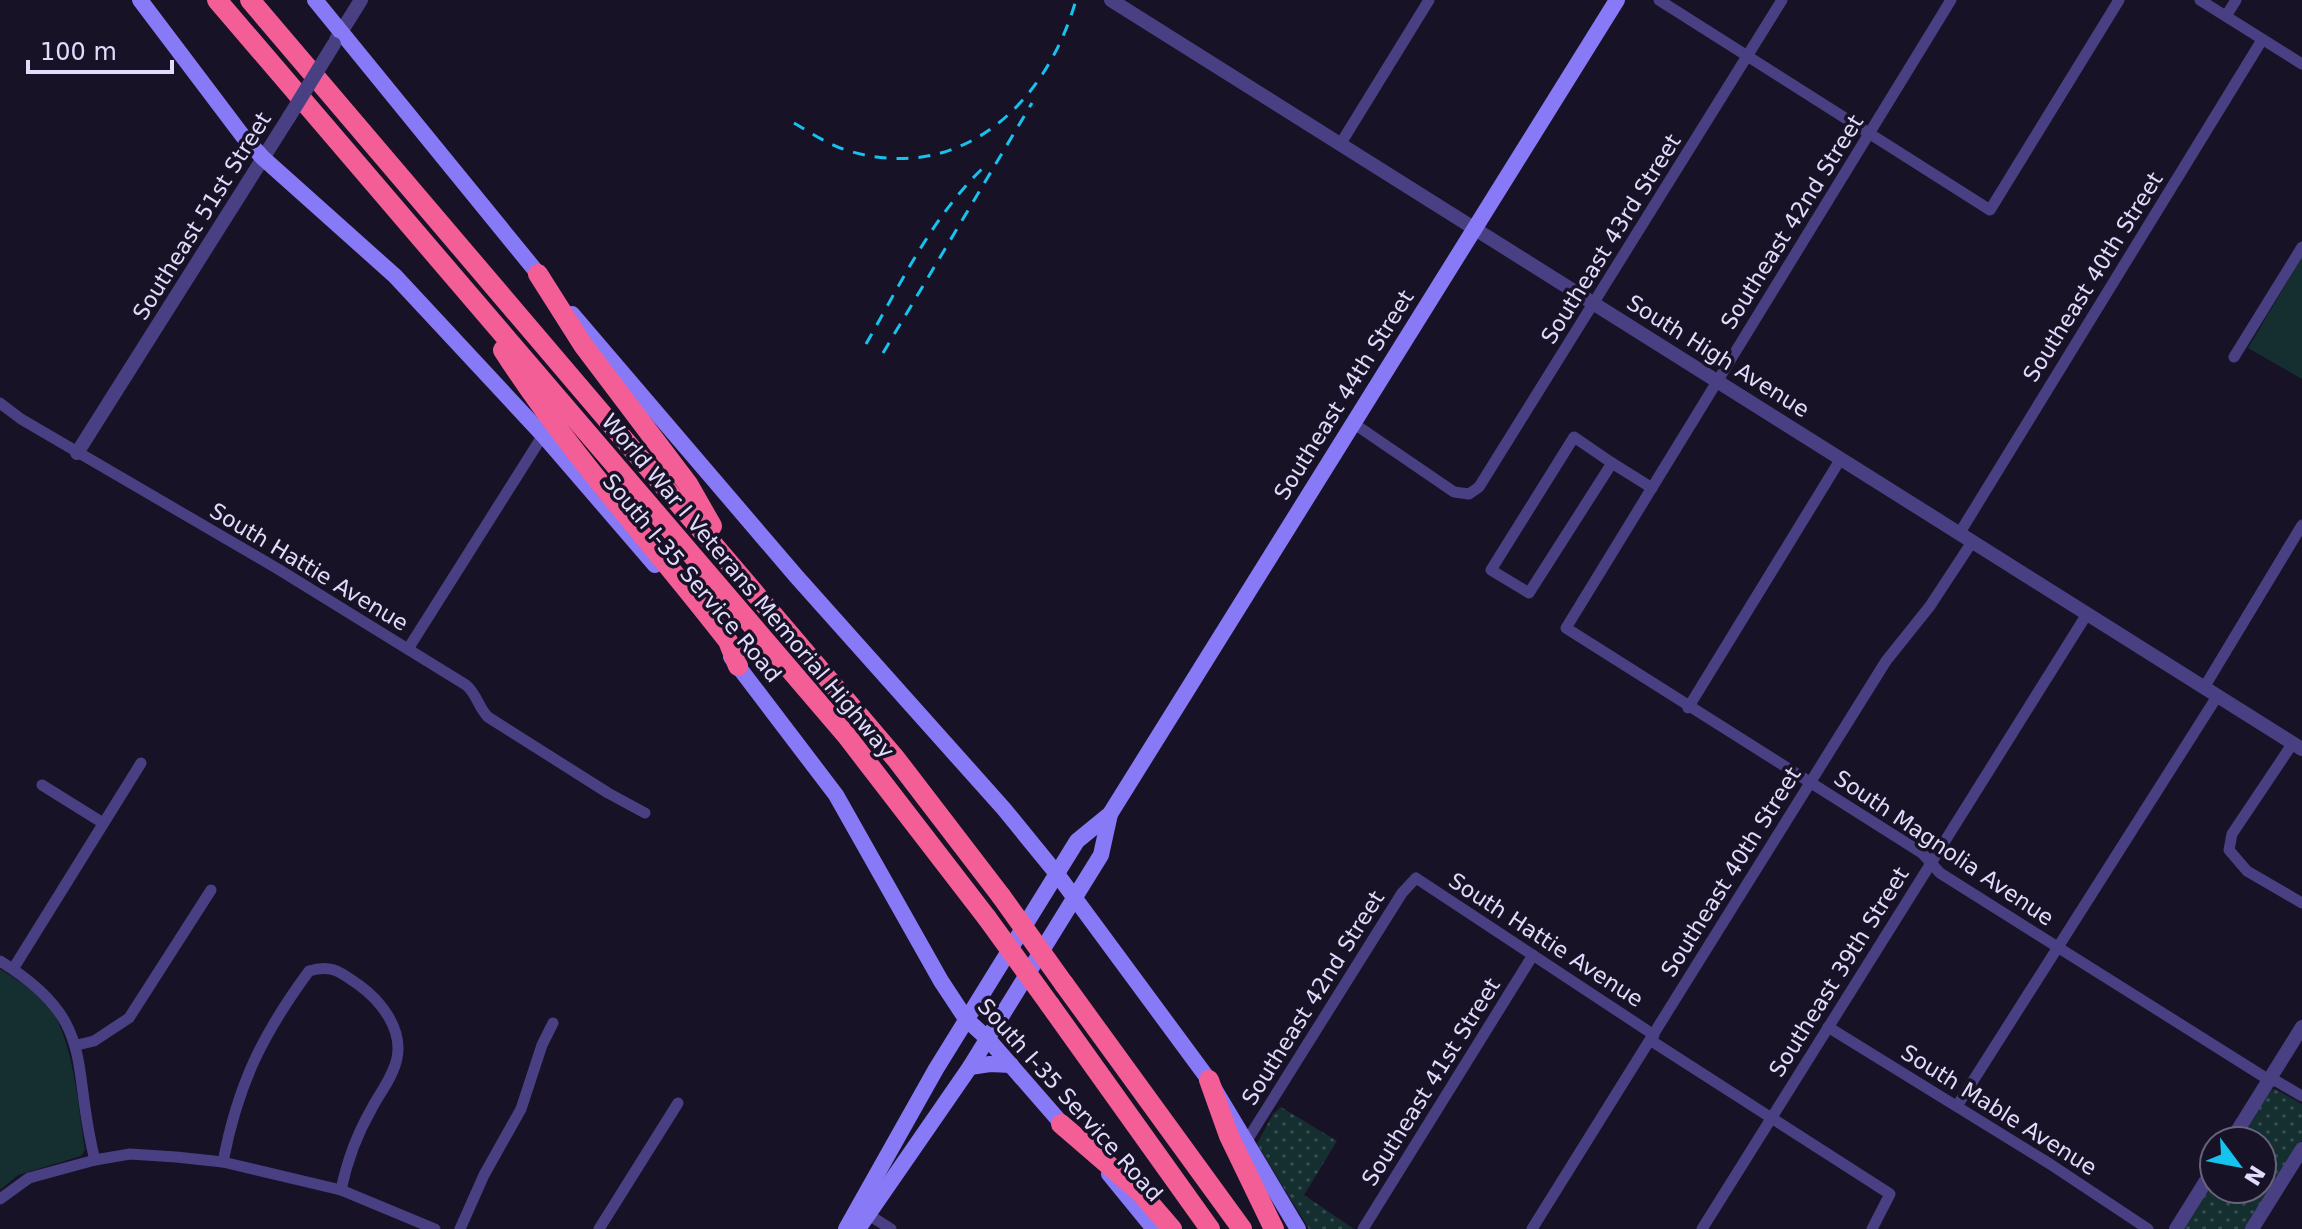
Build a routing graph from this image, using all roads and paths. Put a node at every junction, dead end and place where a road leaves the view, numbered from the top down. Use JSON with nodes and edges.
{"nodes":[{"id":1,"x":140,"y":0,"type":"edge"},
{"id":2,"x":217,"y":0,"type":"edge"},
{"id":3,"x":250,"y":0,"type":"edge"},
{"id":4,"x":315,"y":0,"type":"edge"},
{"id":5,"x":361,"y":0,"type":"edge"},
{"id":6,"x":1111,"y":0,"type":"edge"},
{"id":7,"x":1429,"y":0,"type":"edge"},
{"id":8,"x":1617,"y":0,"type":"edge"},
{"id":9,"x":1659,"y":0,"type":"edge"},
{"id":10,"x":1782,"y":0,"type":"edge"},
{"id":11,"x":1951,"y":0,"type":"edge"},
{"id":12,"x":2119,"y":0,"type":"edge"},
{"id":13,"x":2200,"y":0,"type":"edge"},
{"id":14,"x":2236,"y":0,"type":"edge"},
{"id":15,"x":2226,"y":16,"type":"junction"},
{"id":16,"x":338,"y":38,"type":"junction"},
{"id":17,"x":2262,"y":40,"type":"junction"},
{"id":18,"x":1748,"y":56,"type":"junction"},
{"id":19,"x":2302,"y":64,"type":"edge"},
{"id":20,"x":1870,"y":133,"type":"junction"},
{"id":21,"x":1341,"y":143,"type":"junction"},
{"id":22,"x":263,"y":158,"type":"junction"},
{"id":23,"x":1474,"y":228,"type":"junction"},
{"id":24,"x":2302,"y":247,"type":"edge"},
{"id":25,"x":538,"y":274,"type":"junction"},
{"id":26,"x":459,"y":283,"type":"junction"},
{"id":27,"x":1595,"y":304,"type":"junction"},
{"id":28,"x":2234,"y":357,"type":"dead end"},
{"id":29,"x":1717,"y":382,"type":"junction"},
{"id":30,"x":0,"y":403,"type":"edge"},
{"id":31,"x":1353,"y":423,"type":"junction"},
{"id":32,"x":543,"y":435,"type":"junction"},
{"id":33,"x":77,"y":453,"type":"junction"},
{"id":34,"x":1840,"y":460,"type":"junction"},
{"id":35,"x":1612,"y":463,"type":"junction"},
{"id":36,"x":1652,"y":488,"type":"junction"},
{"id":37,"x":2302,"y":525,"type":"edge"},
{"id":38,"x":1959,"y":534,"type":"junction"},
{"id":39,"x":1972,"y":542,"type":"junction"},
{"id":40,"x":733,"y":565,"type":"junction"},
{"id":41,"x":2087,"y":614,"type":"junction"},
{"id":42,"x":1566,"y":628,"type":"joint"},
{"id":43,"x":408,"y":649,"type":"junction"},
{"id":44,"x":738,"y":666,"type":"junction"},
{"id":45,"x":2211,"y":690,"type":"junction"},
{"id":46,"x":1688,"y":708,"type":"junction"},
{"id":47,"x":2298,"y":746,"type":"edge"},
{"id":48,"x":141,"y":763,"type":"dead end"},
{"id":49,"x":1811,"y":783,"type":"junction"},
{"id":50,"x":42,"y":785,"type":"dead end"},
{"id":51,"x":645,"y":813,"type":"dead end"},
{"id":52,"x":1110,"y":814,"type":"junction"},
{"id":53,"x":103,"y":823,"type":"junction"},
{"id":54,"x":1077,"y":841,"type":"junction"},
{"id":55,"x":1036,"y":848,"type":"junction"},
{"id":56,"x":1931,"y":863,"type":"junction"},
{"id":57,"x":1057,"y":874,"type":"junction"},
{"id":58,"x":1416,"y":878,"type":"joint"},
{"id":59,"x":211,"y":890,"type":"dead end"},
{"id":60,"x":1075,"y":897,"type":"junction"},
{"id":61,"x":2302,"y":903,"type":"edge"},
{"id":62,"x":2058,"y":949,"type":"junction"},
{"id":63,"x":1533,"y":955,"type":"junction"},
{"id":64,"x":0,"y":961,"type":"edge"},
{"id":65,"x":13,"y":969,"type":"junction"},
{"id":66,"x":966,"y":1019,"type":"junction"},
{"id":67,"x":553,"y":1023,"type":"dead end"},
{"id":68,"x":1828,"y":1027,"type":"junction"},
{"id":69,"x":2302,"y":1027,"type":"edge"},
{"id":70,"x":1652,"y":1038,"type":"junction"},
{"id":71,"x":988,"y":1039,"type":"junction"},
{"id":72,"x":77,"y":1045,"type":"junction"},
{"id":73,"x":1011,"y":1065,"type":"junction"},
{"id":74,"x":970,"y":1067,"type":"junction"},
{"id":75,"x":1209,"y":1080,"type":"junction"},
{"id":76,"x":2269,"y":1080,"type":"junction"},
{"id":77,"x":2302,"y":1096,"type":"edge"},
{"id":78,"x":678,"y":1103,"type":"dead end"},
{"id":79,"x":1957,"y":1106,"type":"junction"},
{"id":80,"x":1771,"y":1118,"type":"junction"},
{"id":81,"x":1061,"y":1124,"type":"junction"},
{"id":82,"x":2241,"y":1125,"type":"edge"},
{"id":83,"x":1246,"y":1142,"type":"junction"},
{"id":84,"x":2302,"y":1149,"type":"edge"},
{"id":85,"x":95,"y":1160,"type":"junction"},
{"id":86,"x":223,"y":1162,"type":"junction"},
{"id":87,"x":341,"y":1190,"type":"junction"},
{"id":88,"x":2198,"y":1194,"type":"edge"},
{"id":89,"x":0,"y":1199,"type":"edge"},
{"id":90,"x":863,"y":1211,"type":"junction"},
{"id":91,"x":435,"y":1229,"type":"edge"},
{"id":92,"x":460,"y":1229,"type":"edge"},
{"id":93,"x":599,"y":1229,"type":"edge"},
{"id":94,"x":846,"y":1229,"type":"edge"},
{"id":95,"x":858,"y":1229,"type":"edge"},
{"id":96,"x":891,"y":1229,"type":"edge"},
{"id":97,"x":1154,"y":1229,"type":"edge"},
{"id":98,"x":1172,"y":1229,"type":"edge"},
{"id":99,"x":1210,"y":1229,"type":"edge"},
{"id":100,"x":1242,"y":1229,"type":"edge"},
{"id":101,"x":1274,"y":1229,"type":"edge"},
{"id":102,"x":1298,"y":1229,"type":"edge"},
{"id":103,"x":1363,"y":1229,"type":"edge"},
{"id":104,"x":1532,"y":1229,"type":"edge"},
{"id":105,"x":1702,"y":1229,"type":"edge"},
{"id":106,"x":1872,"y":1229,"type":"edge"},
{"id":107,"x":2148,"y":1229,"type":"edge"},
{"id":108,"x":2176,"y":1229,"type":"edge"},
{"id":109,"x":2252,"y":1229,"type":"edge"}],
"edges":[{"from":1,"to":22,"type":"main road","name":"South I-35 Service Road"},
{"from":2,"to":26,"type":"highway","name":"World War I Veterans Memorial Highway"},
{"from":3,"to":40,"type":"highway","name":"World War I Veterans Memorial Highway"},
{"from":4,"to":16,"type":"main road"},
{"from":5,"to":16,"type":"street","name":"Southeast 51st Street"},
{"from":6,"to":21,"type":"street","name":"South High Avenue"},
{"from":7,"to":21,"type":"street"},
{"from":8,"to":23,"type":"main road","name":"Southeast 44th Street"},
{"from":9,"to":18,"type":"street"},
{"from":10,"to":18,"type":"street","name":"Southeast 43rd Street"},
{"from":11,"to":20,"type":"street","name":"Southeast 42nd Street"},
{"from":12,"to":20,"type":"street"},
{"from":13,"to":15,"type":"street"},
{"from":14,"to":15,"type":"street"},
{"from":15,"to":17,"type":"street"},
{"from":16,"to":22,"type":"street","name":"Southeast 51st Street","bridge":true},
{"from":16,"to":25,"type":"main road"},
{"from":17,"to":19,"type":"street"},
{"from":17,"to":38,"type":"street","name":"Southeast 40th Street"},
{"from":18,"to":20,"type":"street"},
{"from":18,"to":27,"type":"street","name":"Southeast 43rd Street"},
{"from":20,"to":29,"type":"street","name":"Southeast 42nd Street"},
{"from":21,"to":23,"type":"street","name":"South High Avenue"},
{"from":22,"to":32,"type":"main road","name":"South I-35 Service Road"},
{"from":22,"to":33,"type":"street","name":"Southeast 51st Street"},
{"from":23,"to":27,"type":"street","name":"South High Avenue"},
{"from":23,"to":31,"type":"main road","name":"Southeast 44th Street"},
{"from":24,"to":28,"type":"street"},
{"from":25,"to":40,"type":"highway"},
{"from":25,"to":55,"type":"main road"},
{"from":26,"to":44,"type":"highway"},
{"from":26,"to":99,"type":"highway","name":"World War I Veterans Memorial Highway","bridge":true},
{"from":27,"to":29,"type":"street","name":"South High Avenue"},
{"from":27,"to":31,"type":"street","name":"Southeast 43rd Street"},
{"from":29,"to":34,"type":"street","name":"South High Avenue"},
{"from":29,"to":36,"type":"street","name":"Southeast 42nd Street"},
{"from":30,"to":33,"type":"street","name":"South Hattie Avenue"},
{"from":31,"to":52,"type":"main road","name":"Southeast 44th Street"},
{"from":32,"to":43,"type":"street"},
{"from":32,"to":44,"type":"main road","name":"South I-35 Service Road"},
{"from":33,"to":43,"type":"street","name":"South Hattie Avenue"},
{"from":34,"to":38,"type":"street","name":"South High Avenue"},
{"from":34,"to":46,"type":"street"},
{"from":35,"to":35,"type":"street"},
{"from":35,"to":36,"type":"street"},
{"from":36,"to":42,"type":"street","name":"Southeast 42nd Street"},
{"from":37,"to":45,"type":"street"},
{"from":38,"to":39,"type":"street","name":"South High Avenue"},
{"from":39,"to":41,"type":"street","name":"South High Avenue"},
{"from":39,"to":49,"type":"street","name":"Southeast 40th Street"},
{"from":40,"to":100,"type":"highway","name":"World War I Veterans Memorial Highway","bridge":true},
{"from":41,"to":45,"type":"street","name":"South High Avenue"},
{"from":41,"to":56,"type":"street","name":"Southeast 39th Street"},
{"from":42,"to":46,"type":"street","name":"South Magnolia Avenue"},
{"from":43,"to":51,"type":"street","name":"South Hattie Avenue"},
{"from":44,"to":66,"type":"main road","name":"South I-35 Service Road"},
{"from":45,"to":47,"type":"street","name":"South High Avenue"},
{"from":45,"to":62,"type":"street"},
{"from":46,"to":49,"type":"street","name":"South Magnolia Avenue"},
{"from":47,"to":61,"type":"street"},
{"from":48,"to":53,"type":"street"},
{"from":49,"to":56,"type":"street","name":"South Magnolia Avenue"},
{"from":49,"to":70,"type":"street","name":"Southeast 40th Street"},
{"from":50,"to":53,"type":"street"},
{"from":52,"to":54,"type":"main road","name":"Southeast 44th Street"},
{"from":52,"to":60,"type":"main road","name":"Southeast 44th Street"},
{"from":53,"to":65,"type":"street"},
{"from":54,"to":55,"type":"main road"},
{"from":54,"to":57,"type":"main road","name":"Southeast 44th Street"},
{"from":55,"to":57,"type":"main road"},
{"from":56,"to":62,"type":"street","name":"South Magnolia Avenue"},
{"from":56,"to":68,"type":"street","name":"Southeast 39th Street"},
{"from":57,"to":60,"type":"main road"},
{"from":57,"to":66,"type":"main road","name":"Southeast 44th Street"},
{"from":58,"to":63,"type":"street","name":"South Hattie Avenue"},
{"from":58,"to":83,"type":"street","name":"Southeast 42nd Street"},
{"from":59,"to":72,"type":"street"},
{"from":60,"to":71,"type":"main road","name":"Southeast 44th Street"},
{"from":60,"to":75,"type":"main road"},
{"from":62,"to":76,"type":"street","name":"South Magnolia Avenue"},
{"from":62,"to":79,"type":"street"},
{"from":63,"to":70,"type":"street","name":"South Hattie Avenue"},
{"from":63,"to":103,"type":"street","name":"Southeast 41st Street"},
{"from":64,"to":65,"type":"street"},
{"from":65,"to":72,"type":"street"},
{"from":66,"to":71,"type":"main road","name":"South I-35 Service Road"},
{"from":66,"to":90,"type":"main road","name":"Southeast 44th Street"},
{"from":67,"to":92,"type":"street"},
{"from":68,"to":79,"type":"street","name":"South Mable Avenue"},
{"from":68,"to":80,"type":"street","name":"Southeast 39th Street"},
{"from":69,"to":76,"type":"street"},
{"from":70,"to":80,"type":"street","name":"South Hattie Avenue"},
{"from":70,"to":104,"type":"street","name":"Southeast 40th Street"},
{"from":71,"to":73,"type":"main road","name":"South I-35 Service Road"},
{"from":71,"to":74,"type":"main road","name":"Southeast 44th Street"},
{"from":72,"to":85,"type":"street"},
{"from":73,"to":74,"type":"main road"},
{"from":73,"to":81,"type":"main road","name":"South I-35 Service Road"},
{"from":74,"to":90,"type":"main road","name":"Southeast 44th Street"},
{"from":75,"to":83,"type":"main road"},
{"from":75,"to":101,"type":"highway"},
{"from":76,"to":77,"type":"street","name":"South Magnolia Avenue"},
{"from":76,"to":82,"type":"street"},
{"from":78,"to":93,"type":"street"},
{"from":79,"to":107,"type":"street","name":"South Mable Avenue"},
{"from":80,"to":105,"type":"street","name":"Southeast 39th Street"},
{"from":80,"to":106,"type":"street","name":"South Hattie Avenue"},
{"from":81,"to":97,"type":"main road","name":"South I-35 Service Road"},
{"from":81,"to":98,"type":"highway"},
{"from":83,"to":102,"type":"main road"},
{"from":84,"to":109,"type":"street"},
{"from":85,"to":86,"type":"street"},
{"from":85,"to":89,"type":"street"},
{"from":86,"to":87,"type":"street"},
{"from":86,"to":87,"type":"street"},
{"from":87,"to":91,"type":"street"},
{"from":88,"to":108,"type":"street"},
{"from":90,"to":94,"type":"main road","name":"Southeast 44th Street"},
{"from":90,"to":95,"type":"main road","name":"Southeast 44th Street"},
{"from":90,"to":96,"type":"street"}]}
